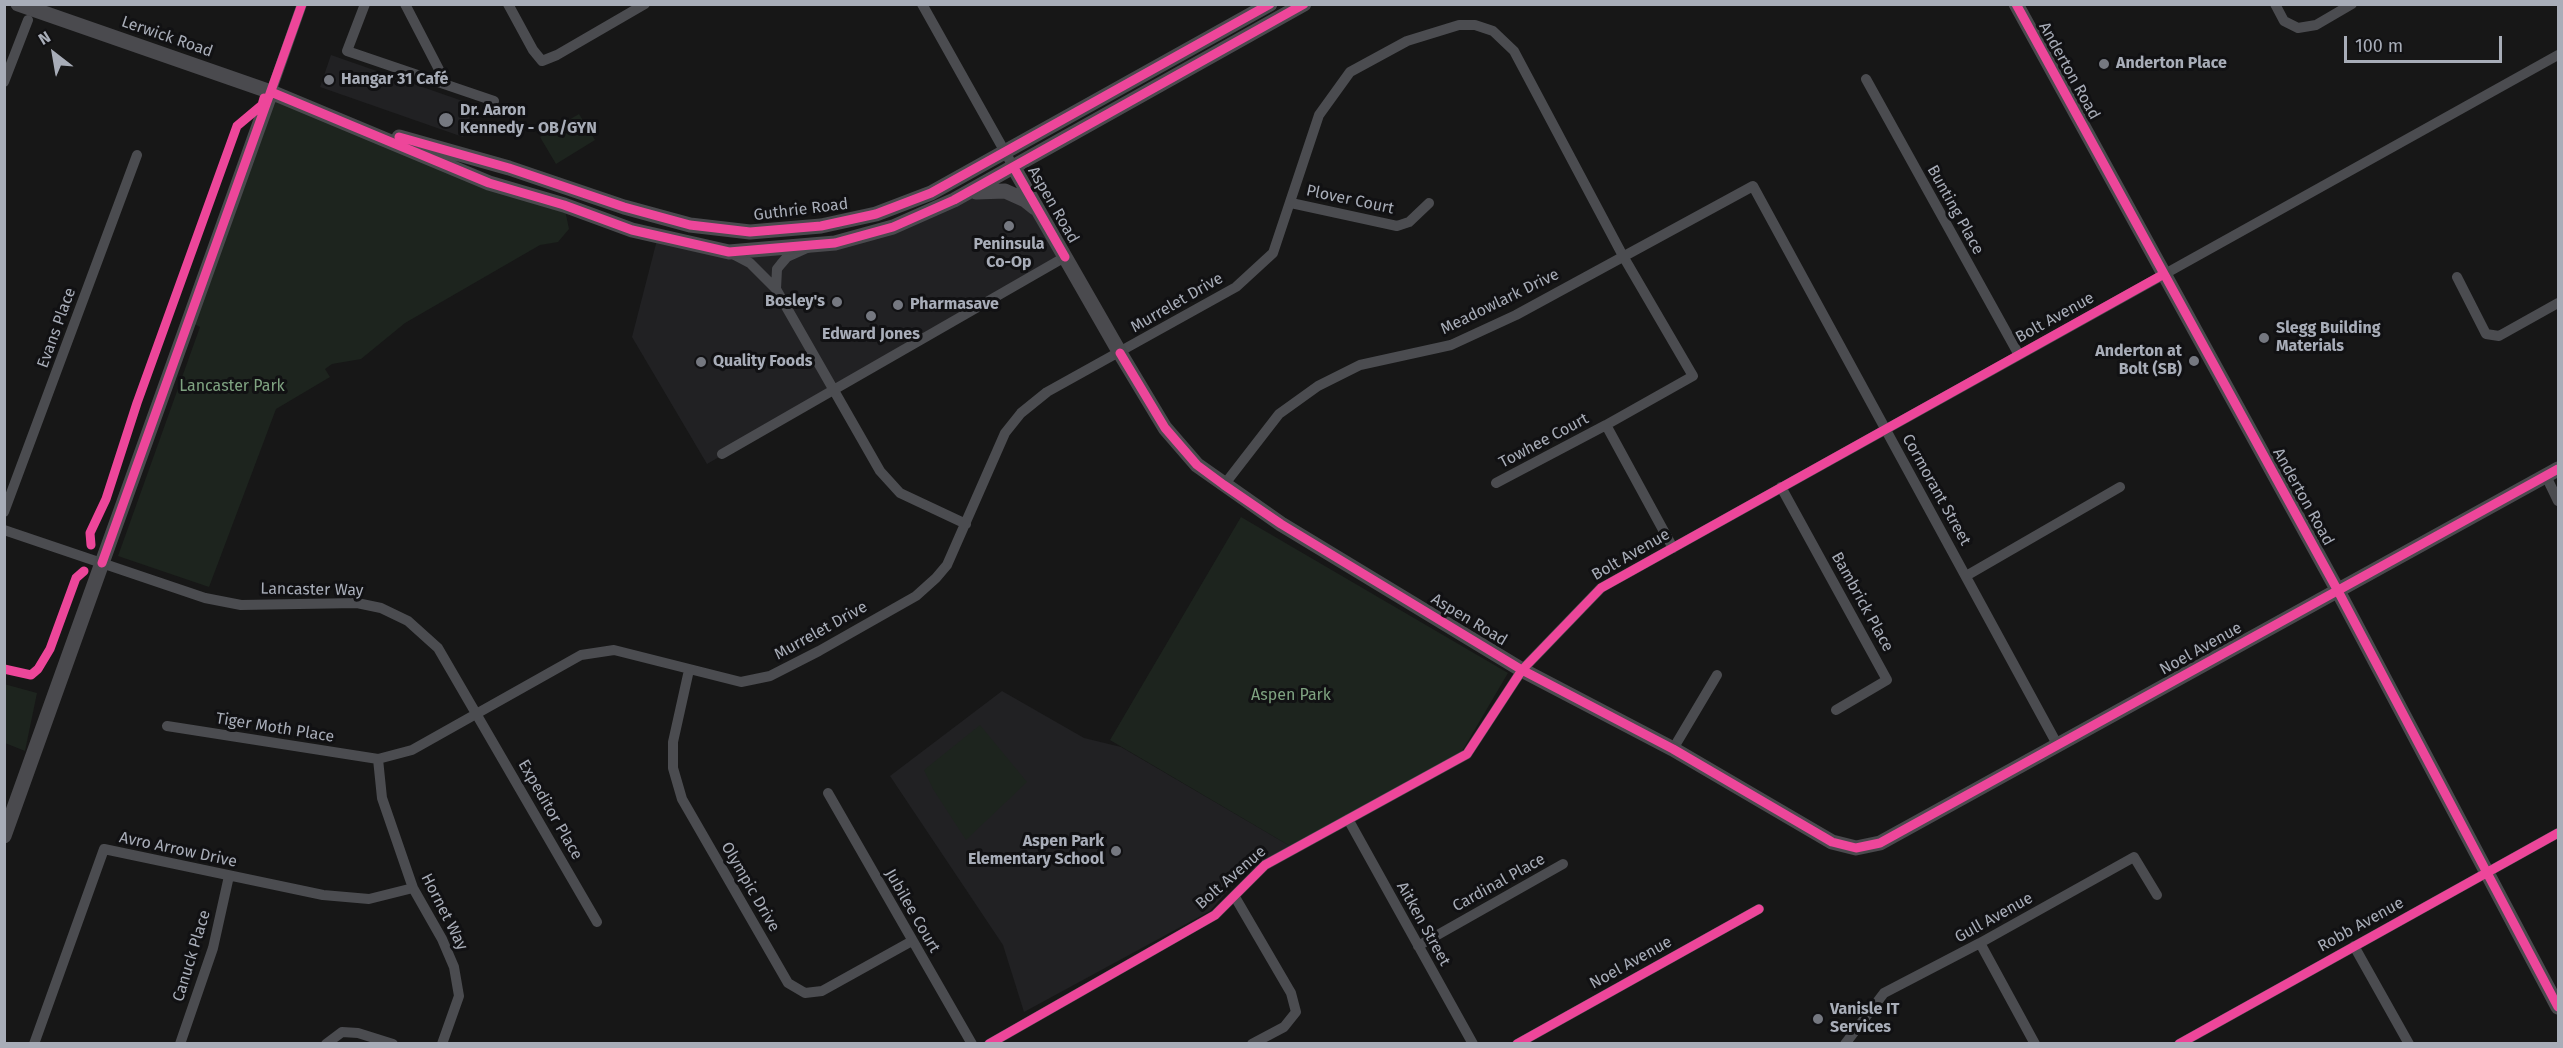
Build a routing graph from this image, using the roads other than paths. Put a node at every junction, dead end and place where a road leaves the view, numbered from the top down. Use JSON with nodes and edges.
{"nodes":[{"id":1,"x":18,"y":4,"type":"edge"},
{"id":2,"x":302,"y":4,"type":"edge"},
{"id":3,"x":365,"y":4,"type":"edge"},
{"id":4,"x":405,"y":4,"type":"edge"},
{"id":5,"x":508,"y":4,"type":"edge"},
{"id":6,"x":645,"y":4,"type":"edge"},
{"id":7,"x":922,"y":4,"type":"edge"},
{"id":8,"x":1270,"y":4,"type":"edge"},
{"id":9,"x":1304,"y":4,"type":"edge"},
{"id":10,"x":2016,"y":4,"type":"edge"},
{"id":11,"x":2275,"y":4,"type":"edge"},
{"id":12,"x":2352,"y":4,"type":"edge"},
{"id":13,"x":28,"y":20,"type":"dead end"},
{"id":14,"x":2559,"y":55,"type":"edge"},
{"id":15,"x":1866,"y":79,"type":"dead end"},
{"id":16,"x":4,"y":82,"type":"edge"},
{"id":17,"x":447,"y":85,"type":"junction"},
{"id":18,"x":271,"y":92,"type":"junction"},
{"id":19,"x":494,"y":101,"type":"dead end"},
{"id":20,"x":335,"y":119,"type":"junction"},
{"id":21,"x":1006,"y":152,"type":"junction"},
{"id":22,"x":137,"y":155,"type":"dead end"},
{"id":23,"x":1014,"y":168,"type":"junction"},
{"id":24,"x":1748,"y":185,"type":"joint"},
{"id":25,"x":968,"y":193,"type":"junction"},
{"id":26,"x":1291,"y":202,"type":"junction"},
{"id":27,"x":1429,"y":203,"type":"dead end"},
{"id":28,"x":1040,"y":212,"type":"junction"},
{"id":29,"x":811,"y":245,"type":"junction"},
{"id":30,"x":729,"y":252,"type":"junction"},
{"id":31,"x":1623,"y":256,"type":"junction"},
{"id":32,"x":1065,"y":257,"type":"junction"},
{"id":33,"x":2164,"y":274,"type":"junction"},
{"id":34,"x":2457,"y":278,"type":"dead end"},
{"id":35,"x":776,"y":289,"type":"junction"},
{"id":36,"x":2559,"y":303,"type":"edge"},
{"id":37,"x":1120,"y":353,"type":"junction"},
{"id":38,"x":2019,"y":355,"type":"junction"},
{"id":39,"x":833,"y":390,"type":"junction"},
{"id":40,"x":1606,"y":425,"type":"junction"},
{"id":41,"x":1886,"y":429,"type":"junction"},
{"id":42,"x":722,"y":454,"type":"dead end"},
{"id":43,"x":2552,"y":472,"type":"edge"},
{"id":44,"x":1496,"y":483,"type":"dead end"},
{"id":45,"x":1224,"y":485,"type":"junction"},
{"id":46,"x":1781,"y":487,"type":"junction"},
{"id":47,"x":2120,"y":487,"type":"dead end"},
{"id":48,"x":2559,"y":501,"type":"edge"},
{"id":49,"x":4,"y":512,"type":"edge"},
{"id":50,"x":966,"y":524,"type":"junction"},
{"id":51,"x":4,"y":530,"type":"edge"},
{"id":52,"x":1673,"y":548,"type":"junction"},
{"id":53,"x":102,"y":563,"type":"junction"},
{"id":54,"x":1966,"y":576,"type":"junction"},
{"id":55,"x":2338,"y":591,"type":"junction"},
{"id":56,"x":689,"y":670,"type":"junction"},
{"id":57,"x":1522,"y":670,"type":"junction"},
{"id":58,"x":1717,"y":675,"type":"dead end"},
{"id":59,"x":1836,"y":710,"type":"dead end"},
{"id":60,"x":476,"y":713,"type":"junction"},
{"id":61,"x":167,"y":726,"type":"dead end"},
{"id":62,"x":2057,"y":744,"type":"junction"},
{"id":63,"x":1673,"y":749,"type":"junction"},
{"id":64,"x":378,"y":759,"type":"junction"},
{"id":65,"x":828,"y":793,"type":"dead end"},
{"id":66,"x":1348,"y":819,"type":"junction"},
{"id":67,"x":2559,"y":833,"type":"edge"},
{"id":68,"x":4,"y":836,"type":"edge"},
{"id":69,"x":1856,"y":848,"type":"joint"},
{"id":70,"x":1563,"y":864,"type":"dead end"},
{"id":71,"x":2488,"y":872,"type":"junction"},
{"id":72,"x":229,"y":876,"type":"junction"},
{"id":73,"x":413,"y":888,"type":"junction"},
{"id":74,"x":2157,"y":895,"type":"dead end"},
{"id":75,"x":1235,"y":897,"type":"junction"},
{"id":76,"x":1759,"y":909,"type":"dead end"},
{"id":77,"x":597,"y":922,"type":"dead end"},
{"id":78,"x":912,"y":941,"type":"junction"},
{"id":79,"x":1980,"y":943,"type":"junction"},
{"id":80,"x":1418,"y":946,"type":"junction"},
{"id":81,"x":2354,"y":946,"type":"junction"},
{"id":82,"x":2559,"y":1006,"type":"edge"},
{"id":83,"x":34,"y":1044,"type":"edge"},
{"id":84,"x":180,"y":1044,"type":"edge"},
{"id":85,"x":326,"y":1044,"type":"edge"},
{"id":86,"x":393,"y":1044,"type":"edge"},
{"id":87,"x":442,"y":1044,"type":"edge"},
{"id":88,"x":972,"y":1044,"type":"edge"},
{"id":89,"x":989,"y":1044,"type":"edge"},
{"id":90,"x":1252,"y":1044,"type":"edge"},
{"id":91,"x":1473,"y":1044,"type":"edge"},
{"id":92,"x":1517,"y":1044,"type":"edge"},
{"id":93,"x":1845,"y":1044,"type":"edge"},
{"id":94,"x":2035,"y":1044,"type":"edge"},
{"id":95,"x":2179,"y":1044,"type":"edge"},
{"id":96,"x":2409,"y":1044,"type":"edge"}],
"edges":[{"from":1,"to":18,"type":"main road","name":"Lerwick Road"},
{"from":2,"to":18,"type":"street"},
{"from":3,"to":17,"type":"street"},
{"from":4,"to":17,"type":"street"},
{"from":5,"to":6,"type":"street"},
{"from":7,"to":21,"type":"street","name":"Aspen Road"},
{"from":8,"to":21,"type":"main road","name":"Guthrie Road"},
{"from":9,"to":23,"type":"main road","name":"Guthrie Road"},
{"from":10,"to":33,"type":"main road","name":"Anderton Road"},
{"from":11,"to":12,"type":"street"},
{"from":13,"to":16,"type":"street"},
{"from":14,"to":33,"type":"street","name":"Bolt Avenue"},
{"from":15,"to":38,"type":"street","name":"Bunting Place"},
{"from":17,"to":19,"type":"street"},
{"from":18,"to":20,"type":"main road","name":"Guthrie Road"},
{"from":18,"to":53,"type":"main road"},
{"from":20,"to":21,"type":"main road","name":"Guthrie Road"},
{"from":20,"to":30,"type":"main road","name":"Guthrie Road"},
{"from":21,"to":23,"type":"street","name":"Aspen Road"},
{"from":22,"to":49,"type":"street","name":"Evans Place"},
{"from":23,"to":25,"type":"main road","name":"Guthrie Road"},
{"from":23,"to":28,"type":"main road","name":"Aspen Road"},
{"from":24,"to":31,"type":"street","name":"Meadowlark Drive"},
{"from":24,"to":41,"type":"street","name":"Cormorant Street"},
{"from":25,"to":28,"type":"main road"},
{"from":25,"to":29,"type":"main road","name":"Guthrie Road"},
{"from":26,"to":27,"type":"street","name":"Plover Court"},
{"from":26,"to":31,"type":"street","name":"Murrelet Drive"},
{"from":26,"to":37,"type":"street","name":"Murrelet Drive"},
{"from":28,"to":32,"type":"main road","name":"Aspen Road"},
{"from":29,"to":30,"type":"main road","name":"Guthrie Road"},
{"from":29,"to":35,"type":"street"},
{"from":30,"to":35,"type":"street"},
{"from":31,"to":40,"type":"street","name":"Murrelet Drive"},
{"from":31,"to":45,"type":"street","name":"Meadowlark Drive"},
{"from":32,"to":37,"type":"main road","name":"Aspen Road"},
{"from":32,"to":39,"type":"street"},
{"from":33,"to":38,"type":"street","name":"Bolt Avenue"},
{"from":33,"to":55,"type":"main road","name":"Anderton Road"},
{"from":34,"to":36,"type":"street"},
{"from":35,"to":39,"type":"street"},
{"from":37,"to":45,"type":"main road","name":"Aspen Road"},
{"from":37,"to":50,"type":"street","name":"Murrelet Drive"},
{"from":38,"to":41,"type":"street","name":"Bolt Avenue"},
{"from":39,"to":42,"type":"street"},
{"from":39,"to":50,"type":"street"},
{"from":40,"to":44,"type":"street","name":"Towhee Court"},
{"from":40,"to":52,"type":"street"},
{"from":41,"to":46,"type":"street","name":"Bolt Avenue"},
{"from":41,"to":54,"type":"street","name":"Cormorant Street"},
{"from":43,"to":48,"type":"street"},
{"from":43,"to":55,"type":"main road","name":"Noel Avenue"},
{"from":45,"to":57,"type":"main road","name":"Aspen Road"},
{"from":46,"to":52,"type":"street","name":"Bolt Avenue"},
{"from":46,"to":59,"type":"street","name":"Bambrick Place"},
{"from":47,"to":54,"type":"street"},
{"from":50,"to":56,"type":"street","name":"Murrelet Drive"},
{"from":51,"to":53,"type":"street","name":"Lancaster Way"},
{"from":52,"to":57,"type":"street","name":"Bolt Avenue"},
{"from":53,"to":60,"type":"street","name":"Lancaster Way"},
{"from":53,"to":68,"type":"main road"},
{"from":54,"to":62,"type":"street","name":"Cormorant Street"},
{"from":55,"to":62,"type":"main road","name":"Noel Avenue"},
{"from":55,"to":71,"type":"main road","name":"Anderton Road"},
{"from":56,"to":60,"type":"street","name":"Murrelet Drive"},
{"from":56,"to":78,"type":"street","name":"Olympic Drive"},
{"from":57,"to":63,"type":"main road","name":"Aspen Road"},
{"from":57,"to":66,"type":"street","name":"Bolt Avenue"},
{"from":58,"to":63,"type":"street"},
{"from":60,"to":64,"type":"street","name":"Murrelet Drive"},
{"from":60,"to":77,"type":"street","name":"Expeditor Place"},
{"from":61,"to":64,"type":"street","name":"Tiger Moth Place"},
{"from":62,"to":69,"type":"main road","name":"Noel Avenue"},
{"from":63,"to":69,"type":"main road","name":"Aspen Road"},
{"from":64,"to":73,"type":"street","name":"Hornet Way"},
{"from":65,"to":78,"type":"street","name":"Jubilee Court"},
{"from":66,"to":75,"type":"street","name":"Bolt Avenue"},
{"from":66,"to":80,"type":"street","name":"Aitken Street"},
{"from":67,"to":71,"type":"street","name":"Robb Avenue"},
{"from":70,"to":80,"type":"street","name":"Cardinal Place"},
{"from":71,"to":81,"type":"street","name":"Robb Avenue"},
{"from":71,"to":82,"type":"main road","name":"Anderton Road"},
{"from":72,"to":73,"type":"street","name":"Avro Arrow Drive"},
{"from":72,"to":83,"type":"street","name":"Avro Arrow Drive"},
{"from":72,"to":84,"type":"street","name":"Canuck Place"},
{"from":73,"to":87,"type":"street","name":"Hornet Way"},
{"from":74,"to":79,"type":"street","name":"Gull Avenue"},
{"from":75,"to":89,"type":"street","name":"Bolt Avenue"},
{"from":75,"to":90,"type":"street"},
{"from":76,"to":92,"type":"street","name":"Noel Avenue"},
{"from":78,"to":88,"type":"street","name":"Jubilee Court"},
{"from":79,"to":93,"type":"street","name":"Gull Avenue"},
{"from":79,"to":94,"type":"street"},
{"from":80,"to":91,"type":"street","name":"Aitken Street"},
{"from":81,"to":95,"type":"street","name":"Robb Avenue"},
{"from":81,"to":96,"type":"street"},
{"from":85,"to":86,"type":"street"}]}
